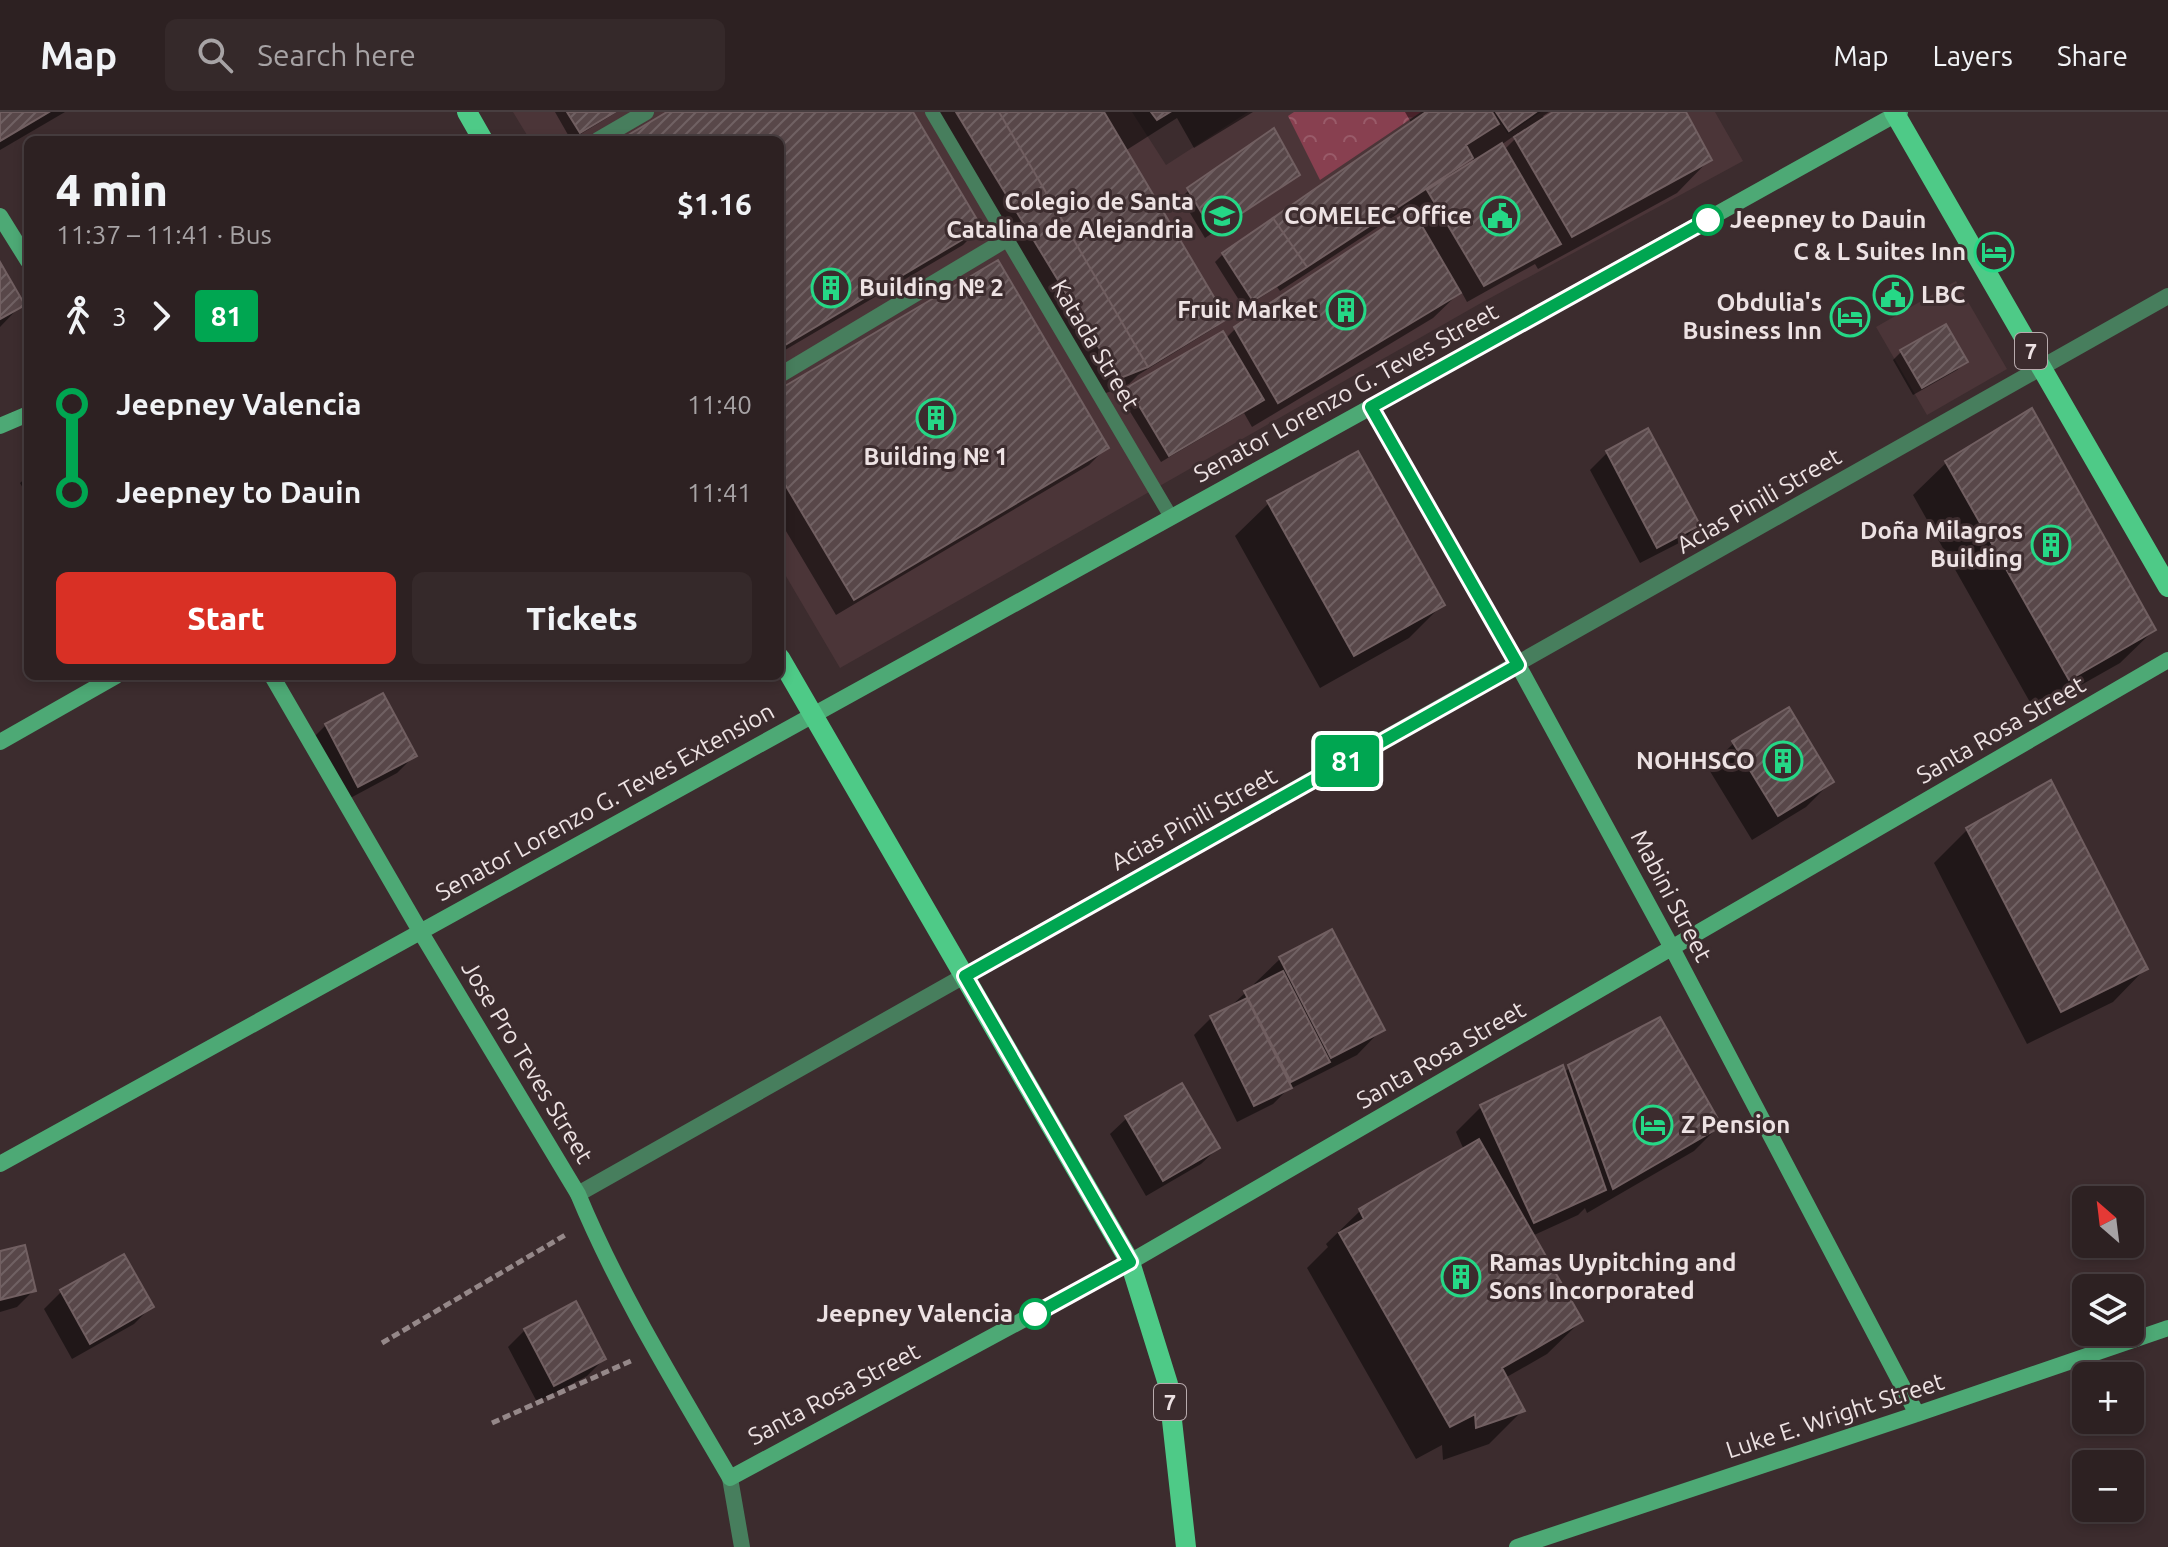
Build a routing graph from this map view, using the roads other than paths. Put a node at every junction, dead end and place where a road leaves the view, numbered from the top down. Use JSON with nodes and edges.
{"nodes":[{"id":1,"x":467,"y":112,"type":"edge"},
{"id":2,"x":646,"y":112,"type":"edge"},
{"id":3,"x":932,"y":112,"type":"edge"},
{"id":4,"x":1897,"y":113,"type":"edge"},
{"id":5,"x":481,"y":136,"type":"edge"},
{"id":6,"x":605,"y":136,"type":"edge"},
{"id":7,"x":0,"y":216,"type":"edge"},
{"id":8,"x":1007,"y":239,"type":"junction"},
{"id":9,"x":24,"y":255,"type":"edge"},
{"id":10,"x":2168,"y":296,"type":"edge"},
{"id":11,"x":2040,"y":368,"type":"junction"},
{"id":12,"x":784,"y":373,"type":"edge"},
{"id":13,"x":1371,"y":407,"type":"junction"},
{"id":14,"x":24,"y":416,"type":"edge"},
{"id":15,"x":0,"y":426,"type":"edge"},
{"id":16,"x":1171,"y":517,"type":"junction"},
{"id":17,"x":2168,"y":587,"type":"edge"},
{"id":18,"x":2168,"y":660,"type":"edge"},
{"id":19,"x":784,"y":665,"type":"edge"},
{"id":20,"x":1518,"y":665,"type":"junction"},
{"id":21,"x":109,"y":680,"type":"edge"},
{"id":22,"x":274,"y":680,"type":"edge"},
{"id":23,"x":813,"y":714,"type":"junction"},
{"id":24,"x":0,"y":742,"type":"edge"},
{"id":25,"x":420,"y":931,"type":"junction"},
{"id":26,"x":1672,"y":948,"type":"junction"},
{"id":27,"x":965,"y":976,"type":"junction"},
{"id":28,"x":0,"y":1164,"type":"edge"},
{"id":29,"x":578,"y":1194,"type":"junction"},
{"id":30,"x":1130,"y":1262,"type":"junction"},
{"id":31,"x":2168,"y":1328,"type":"edge"},
{"id":32,"x":1917,"y":1414,"type":"junction"},
{"id":33,"x":730,"y":1478,"type":"junction"},
{"id":34,"x":742,"y":1547,"type":"edge"},
{"id":35,"x":1186,"y":1547,"type":"edge"},
{"id":36,"x":1517,"y":1547,"type":"edge"}],
"edges":[{"from":1,"to":5,"type":"main road"},
{"from":2,"to":6,"type":"street"},
{"from":3,"to":8,"type":"lane","name":"Katada Street"},
{"from":4,"to":11,"type":"main road","number":"7"},
{"from":4,"to":13,"type":"street","name":"Senator Lorenzo G. Teves Street"},
{"from":7,"to":9,"type":"street"},
{"from":8,"to":12,"type":"street"},
{"from":8,"to":16,"type":"lane","name":"Katada Street"},
{"from":10,"to":11,"type":"street","name":"Acias Pinili Street"},
{"from":11,"to":17,"type":"main road","number":"7"},
{"from":11,"to":20,"type":"street","name":"Acias Pinili Street"},
{"from":13,"to":16,"type":"street","name":"Senator Lorenzo G. Teves Street"},
{"from":13,"to":20,"type":"street","name":"Mabini Street"},
{"from":14,"to":15,"type":"street"},
{"from":16,"to":23,"type":"street","name":"Senator Lorenzo G. Teves Street"},
{"from":18,"to":26,"type":"street","name":"Santa Rosa Street"},
{"from":19,"to":23,"type":"main road","number":"7"},
{"from":20,"to":26,"type":"street","name":"Mabini Street"},
{"from":20,"to":27,"type":"street","name":"Acias Pinili Street"},
{"from":21,"to":24,"type":"street"},
{"from":22,"to":25,"type":"street","name":"Jose Pro Teves Street"},
{"from":23,"to":25,"type":"street","name":"Senator Lorenzo G. Teves Extension"},
{"from":23,"to":27,"type":"main road","number":"7"},
{"from":25,"to":28,"type":"street","name":"Senator Lorenzo G. Teves Extension"},
{"from":25,"to":29,"type":"street","name":"Jose Pro Teves Street"},
{"from":26,"to":30,"type":"street","name":"Santa Rosa Street"},
{"from":26,"to":32,"type":"street","name":"Mabini Street"},
{"from":27,"to":29,"type":"street","name":"Acias Pinili Street"},
{"from":27,"to":30,"type":"main road","number":"7"},
{"from":29,"to":33,"type":"street","name":"Jose Pro Teves Street"},
{"from":30,"to":33,"type":"street","name":"Santa Rosa Street"},
{"from":30,"to":35,"type":"main road","number":"7"},
{"from":31,"to":32,"type":"street","name":"Luke E. Wright Street"},
{"from":32,"to":36,"type":"street","name":"Luke E. Wright Street"},
{"from":33,"to":34,"type":"street"}]}
